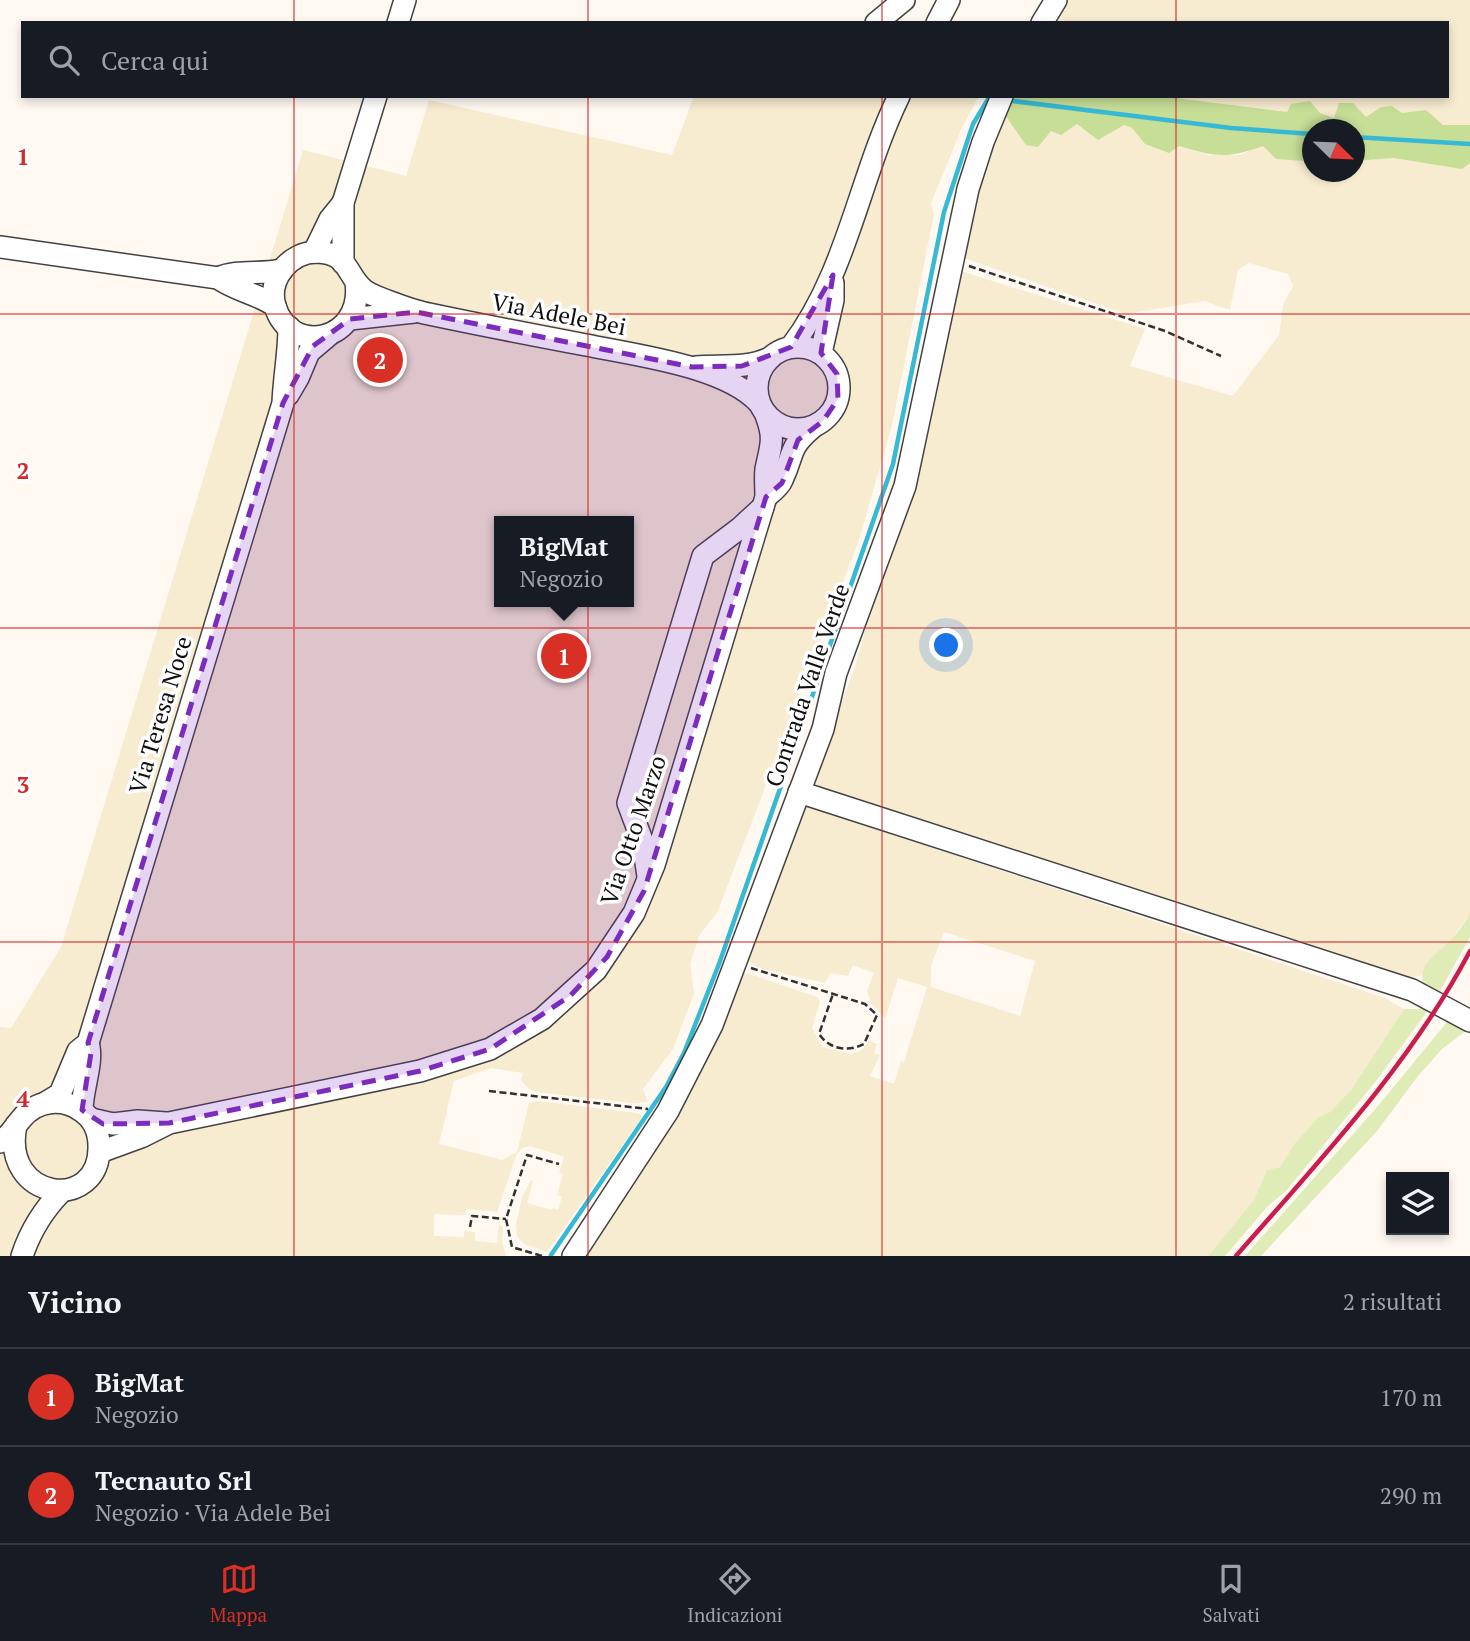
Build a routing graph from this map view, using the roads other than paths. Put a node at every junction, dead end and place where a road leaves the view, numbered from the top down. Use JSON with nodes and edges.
{"nodes":[{"id":1,"x":405,"y":0,"type":"edge"},
{"id":2,"x":904,"y":0,"type":"edge"},
{"id":3,"x":949,"y":0,"type":"edge"},
{"id":4,"x":1056,"y":0,"type":"edge"},
{"id":5,"x":399,"y":21,"type":"edge"},
{"id":6,"x":878,"y":21,"type":"edge"},
{"id":7,"x":938,"y":21,"type":"edge"},
{"id":8,"x":1043,"y":21,"type":"edge"},
{"id":9,"x":375,"y":98,"type":"edge"},
{"id":10,"x":898,"y":98,"type":"edge"},
{"id":11,"x":999,"y":101,"type":"edge"},
{"id":12,"x":343,"y":203,"type":"junction"},
{"id":13,"x":0,"y":247,"type":"edge"},
{"id":14,"x":314,"y":252,"type":"junction"},
{"id":15,"x":344,"y":262,"type":"junction"},
{"id":16,"x":282,"y":270,"type":"junction"},
{"id":17,"x":833,"y":275,"type":"junction"},
{"id":18,"x":218,"y":278,"type":"junction"},
{"id":19,"x":356,"y":282,"type":"junction"},
{"id":20,"x":275,"y":306,"type":"junction"},
{"id":21,"x":416,"y":312,"type":"junction"},
{"id":22,"x":350,"y":319,"type":"junction"},
{"id":23,"x":289,"y":327,"type":"junction"},
{"id":24,"x":329,"y":335,"type":"junction"},
{"id":25,"x":792,"y":347,"type":"junction"},
{"id":26,"x":821,"y":354,"type":"junction"},
{"id":27,"x":770,"y":358,"type":"junction"},
{"id":28,"x":692,"y":367,"type":"junction"},
{"id":29,"x":283,"y":403,"type":"junction"},
{"id":30,"x":763,"y":409,"type":"junction"},
{"id":31,"x":813,"y":426,"type":"junction"},
{"id":32,"x":765,"y":501,"type":"junction"},
{"id":33,"x":799,"y":792,"type":"junction"},
{"id":34,"x":649,"y":878,"type":"junction"},
{"id":35,"x":1470,"y":1020,"type":"edge"},
{"id":36,"x":88,"y":1043,"type":"junction"},
{"id":37,"x":45,"y":1103,"type":"junction"},
{"id":38,"x":86,"y":1115,"type":"junction"},
{"id":39,"x":169,"y":1123,"type":"junction"},
{"id":40,"x":16,"y":1125,"type":"junction"},
{"id":41,"x":0,"y":1142,"type":"edge"},
{"id":42,"x":100,"y":1152,"type":"junction"},
{"id":43,"x":13,"y":1171,"type":"edge"},
{"id":44,"x":62,"y":1191,"type":"junction"},
{"id":45,"x":23,"y":1252,"type":"edge"},
{"id":46,"x":573,"y":1256,"type":"edge"}],
"edges":[{"from":1,"to":5,"type":"street"},
{"from":2,"to":6,"type":"street"},
{"from":3,"to":7,"type":"street"},
{"from":4,"to":8,"type":"street"},
{"from":9,"to":12,"type":"street"},
{"from":10,"to":17,"type":"street"},
{"from":11,"to":33,"type":"street","name":"Contrada Valle Verde"},
{"from":12,"to":14,"type":"street"},
{"from":12,"to":15,"type":"street"},
{"from":13,"to":18,"type":"street"},
{"from":14,"to":15,"type":"street"},
{"from":14,"to":16,"type":"street"},
{"from":15,"to":19,"type":"street"},
{"from":16,"to":18,"type":"street"},
{"from":16,"to":20,"type":"street"},
{"from":17,"to":25,"type":"street"},
{"from":17,"to":26,"type":"street"},
{"from":18,"to":20,"type":"street"},
{"from":19,"to":21,"type":"street","name":"Via Adele Bei"},
{"from":19,"to":22,"type":"street"},
{"from":20,"to":23,"type":"street"},
{"from":21,"to":22,"type":"street","name":"Via Adele Bei"},
{"from":21,"to":28,"type":"street","name":"Via Adele Bei"},
{"from":22,"to":24,"type":"street"},
{"from":23,"to":24,"type":"street"},
{"from":23,"to":29,"type":"street","name":"Via Teresa Noce"},
{"from":24,"to":29,"type":"street","name":"Via Teresa Noce"},
{"from":25,"to":26,"type":"street"},
{"from":25,"to":27,"type":"street"},
{"from":26,"to":31,"type":"street"},
{"from":27,"to":28,"type":"street"},
{"from":27,"to":30,"type":"street"},
{"from":28,"to":30,"type":"street"},
{"from":29,"to":36,"type":"street","name":"Via Teresa Noce"},
{"from":30,"to":31,"type":"street"},
{"from":30,"to":32,"type":"street","name":"Via Otto Marzo"},
{"from":31,"to":32,"type":"street","name":"Via Otto Marzo"},
{"from":32,"to":34,"type":"street","name":"Via Otto Marzo"},
{"from":32,"to":34,"type":"street"},
{"from":33,"to":35,"type":"street"},
{"from":33,"to":46,"type":"street","name":"Contrada Valle Verde"},
{"from":34,"to":39,"type":"street","name":"Via Otto Marzo"},
{"from":36,"to":37,"type":"street","name":"Via Teresa Noce"},
{"from":36,"to":38,"type":"street","name":"Via Teresa Noce"},
{"from":37,"to":38,"type":"street"},
{"from":37,"to":40,"type":"street"},
{"from":38,"to":39,"type":"street","name":"Via Otto Marzo"},
{"from":38,"to":42,"type":"street"},
{"from":39,"to":42,"type":"street","name":"Via Otto Marzo"},
{"from":40,"to":41,"type":"street"},
{"from":40,"to":43,"type":"street"},
{"from":42,"to":44,"type":"street"},
{"from":43,"to":44,"type":"street"},
{"from":43,"to":45,"type":"street"},
{"from":44,"to":45,"type":"street"}]}
